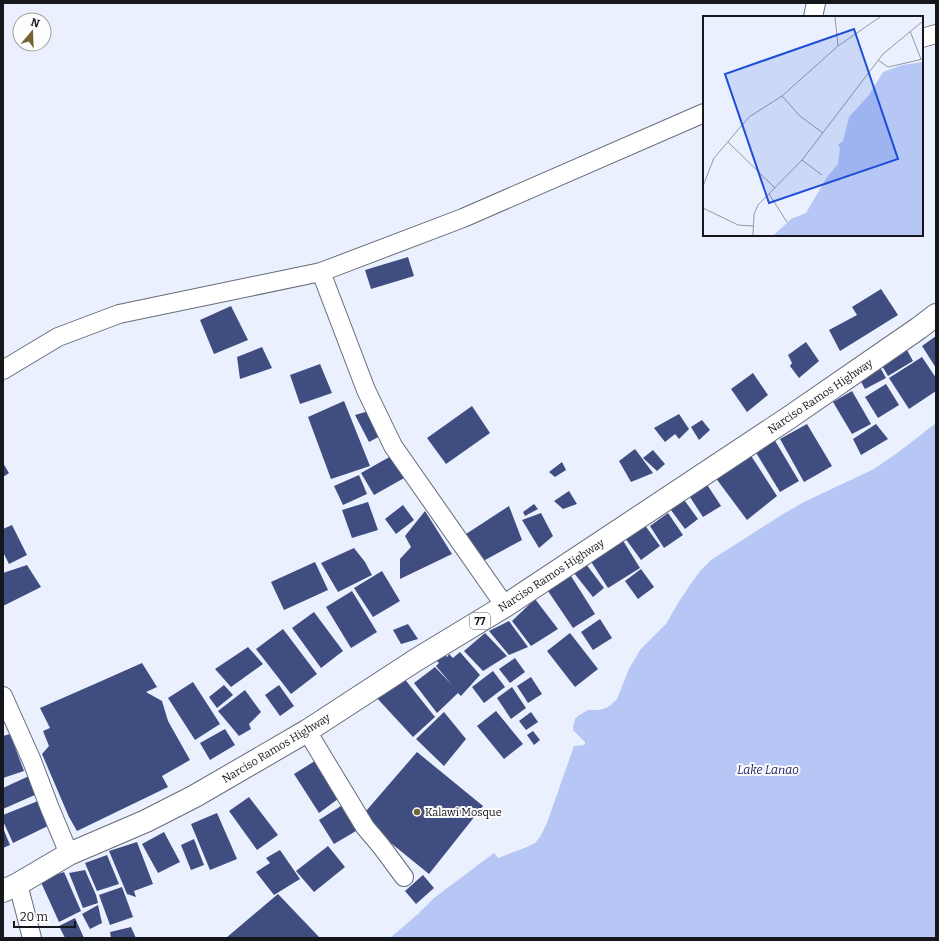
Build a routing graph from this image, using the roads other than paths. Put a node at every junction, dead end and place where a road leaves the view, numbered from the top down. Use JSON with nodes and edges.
{"nodes":[{"id":1,"x":816,"y":3,"type":"edge"},
{"id":2,"x":813,"y":16,"type":"edge"},
{"id":3,"x":936,"y":34,"type":"edge"},
{"id":4,"x":923,"y":38,"type":"edge"},
{"id":5,"x":703,"y":113,"type":"edge"},
{"id":6,"x":321,"y":272,"type":"junction"},
{"id":7,"x":936,"y":315,"type":"edge"},
{"id":8,"x":3,"y":370,"type":"edge"},
{"id":9,"x":506,"y":606,"type":"junction"},
{"id":10,"x":3,"y":696,"type":"edge"},
{"id":11,"x":307,"y":731,"type":"junction"},
{"id":12,"x":69,"y":854,"type":"junction"},
{"id":13,"x":404,"y":877,"type":"dead end"},
{"id":14,"x":11,"y":888,"type":"edge"},
{"id":15,"x":32,"y":938,"type":"edge"}],
"edges":[{"from":1,"to":2,"type":"street"},
{"from":3,"to":4,"type":"street"},
{"from":5,"to":6,"type":"street"},
{"from":6,"to":8,"type":"street"},
{"from":6,"to":9,"type":"street"},
{"from":7,"to":9,"type":"highway","name":"Narciso Ramos Highway","number":"77"},
{"from":9,"to":11,"type":"highway","name":"Narciso Ramos Highway","number":"77"},
{"from":10,"to":12,"type":"street"},
{"from":11,"to":12,"type":"highway","name":"Narciso Ramos Highway","number":"77"},
{"from":11,"to":13,"type":"street"},
{"from":12,"to":14,"type":"highway","name":"Narciso Ramos Highway","number":"77"},
{"from":14,"to":15,"type":"street"}]}
